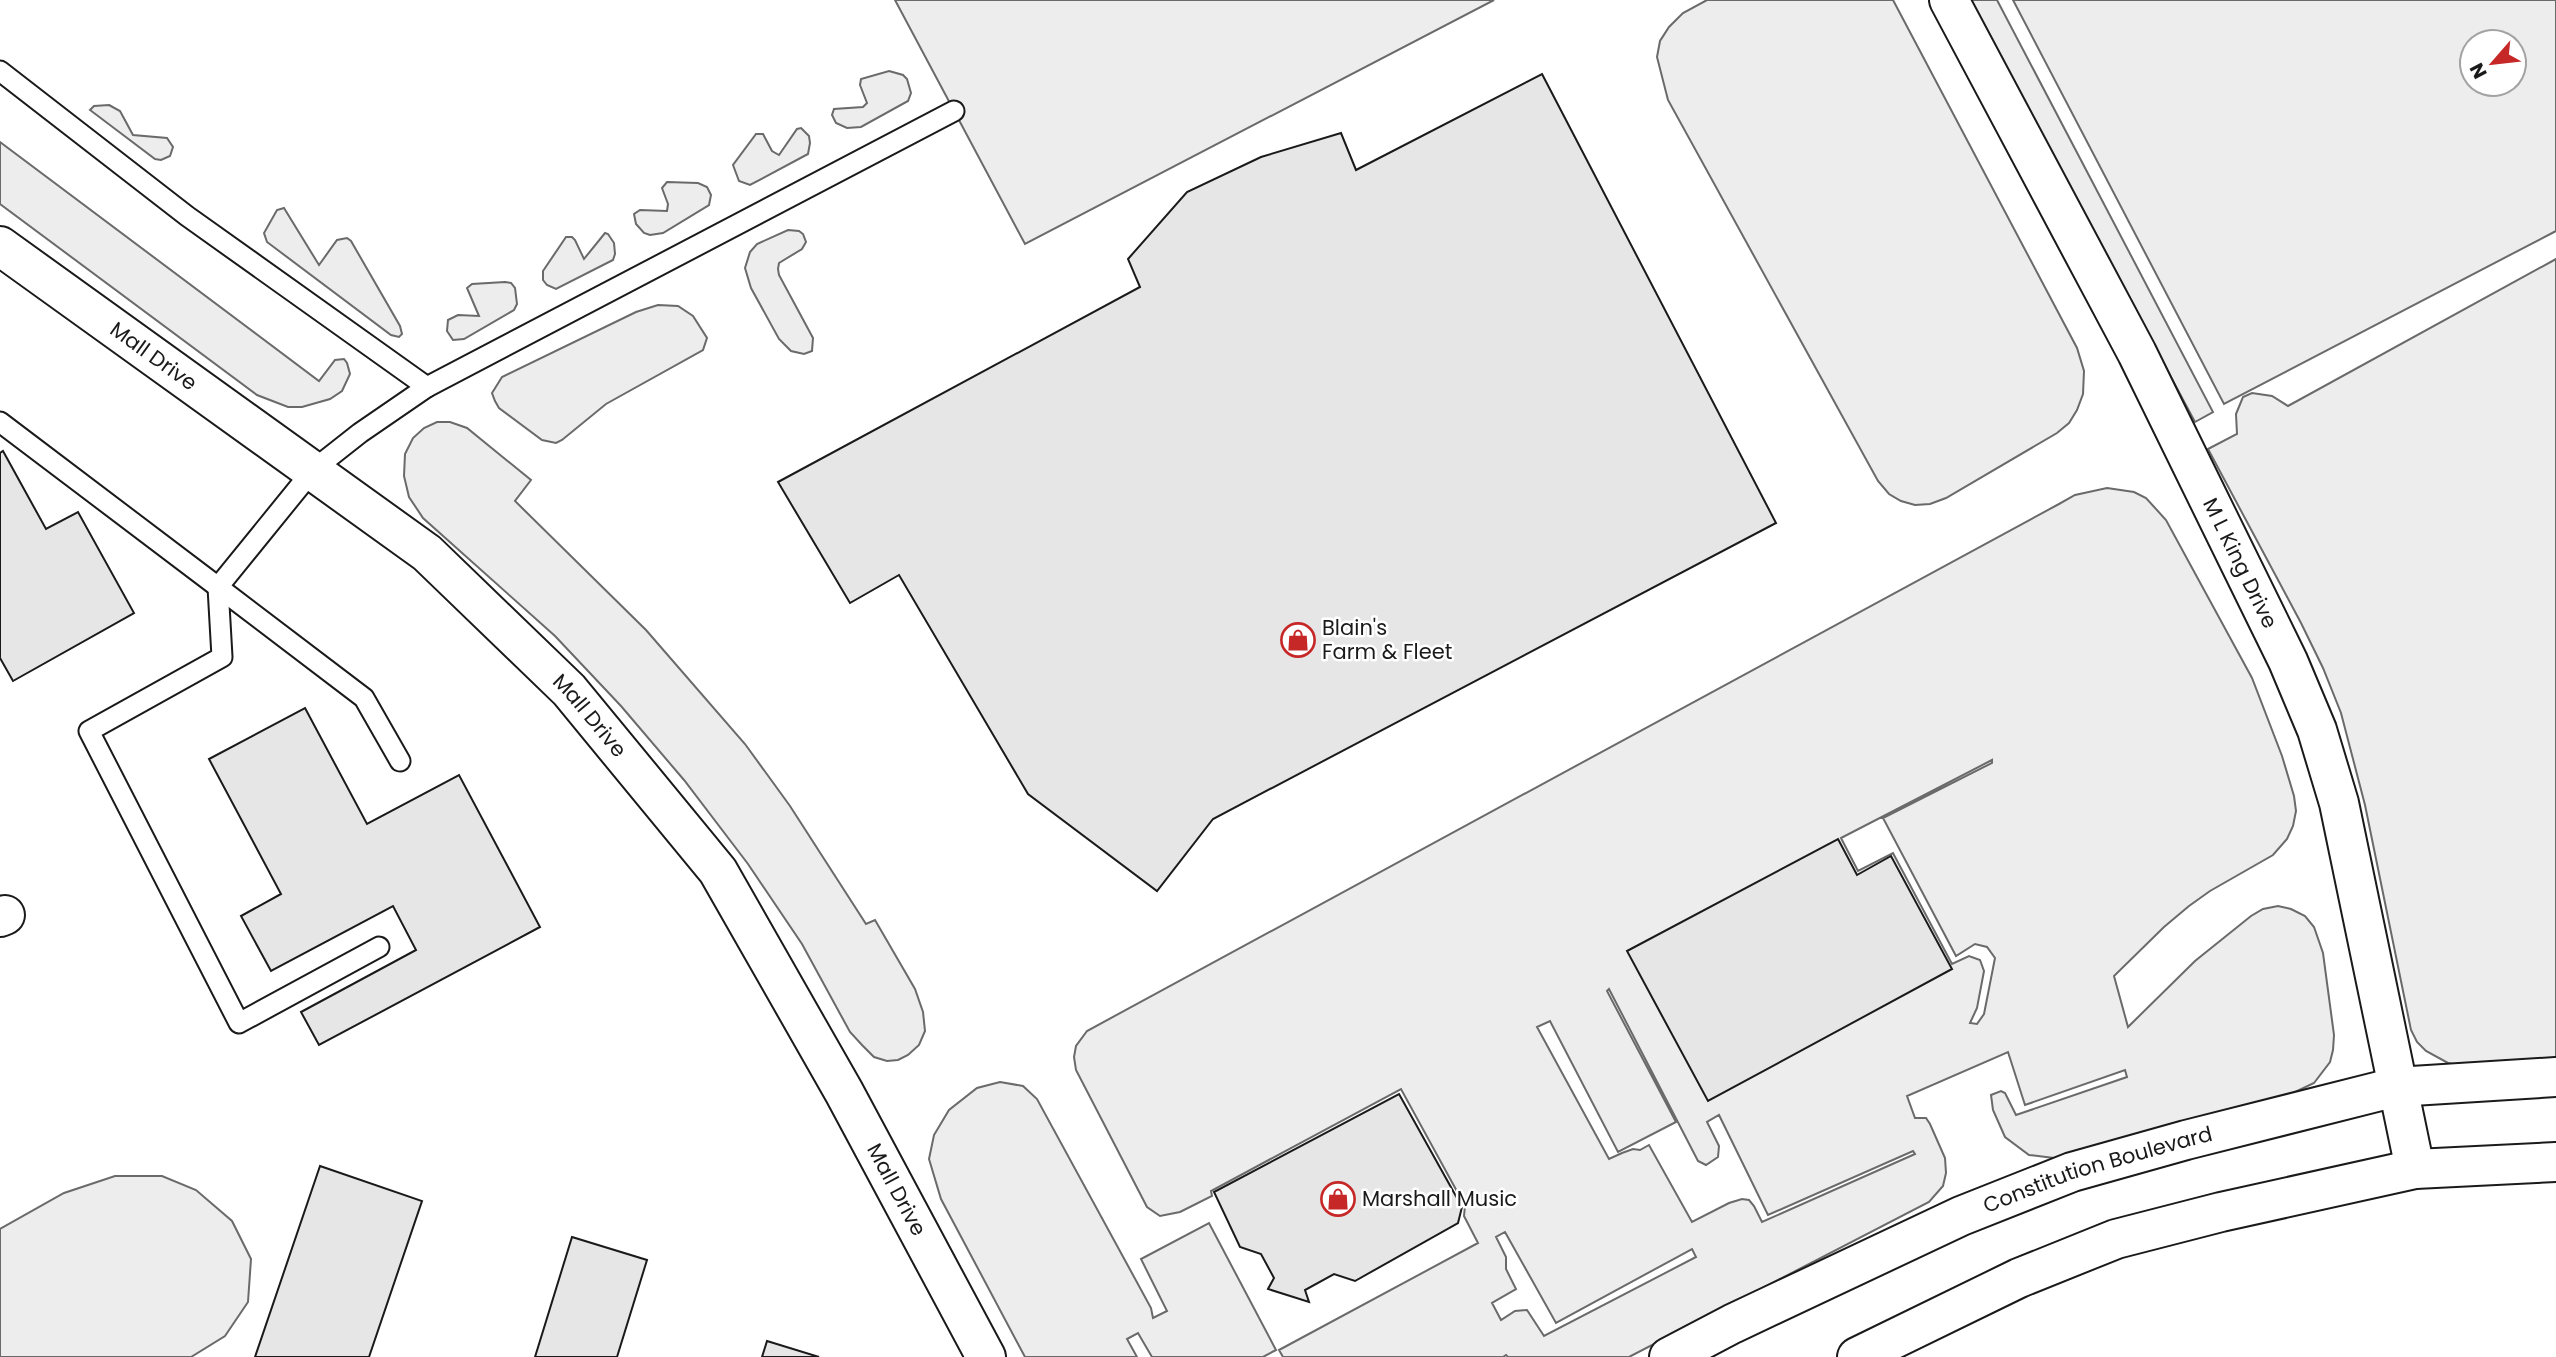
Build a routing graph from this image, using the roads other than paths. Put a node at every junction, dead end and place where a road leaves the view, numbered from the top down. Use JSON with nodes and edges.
{"nodes":[{"id":1,"x":1949,"y":0,"type":"edge"},
{"id":2,"x":0,"y":71,"type":"edge"},
{"id":3,"x":954,"y":111,"type":"dead end"},
{"id":4,"x":0,"y":246,"type":"edge"},
{"id":5,"x":427,"y":387,"type":"junction"},
{"id":6,"x":0,"y":422,"type":"edge"},
{"id":7,"x":313,"y":470,"type":"junction"},
{"id":8,"x":218,"y":587,"type":"junction"},
{"id":9,"x":400,"y":761,"type":"dead end"},
{"id":10,"x":379,"y":947,"type":"dead end"},
{"id":11,"x":2556,"y":1077,"type":"edge"},
{"id":12,"x":2396,"y":1087,"type":"junction"},
{"id":13,"x":2556,"y":1162,"type":"edge"},
{"id":14,"x":2415,"y":1169,"type":"junction"},
{"id":15,"x":986,"y":1357,"type":"edge"},
{"id":16,"x":1669,"y":1357,"type":"edge"},
{"id":17,"x":1857,"y":1357,"type":"edge"}],
"edges":[{"from":1,"to":12,"type":"street","name":"M L King Drive"},
{"from":2,"to":5,"type":"lane"},
{"from":3,"to":5,"type":"lane"},
{"from":4,"to":7,"type":"street","name":"Mall Drive"},
{"from":5,"to":7,"type":"lane"},
{"from":6,"to":8,"type":"lane"},
{"from":7,"to":8,"type":"lane"},
{"from":7,"to":15,"type":"street","name":"Mall Drive"},
{"from":8,"to":9,"type":"lane"},
{"from":8,"to":10,"type":"lane"},
{"from":11,"to":12,"type":"street","name":"Constitution Boulevard"},
{"from":12,"to":14,"type":"street","name":"M L King Drive"},
{"from":12,"to":16,"type":"street","name":"Constitution Boulevard"},
{"from":13,"to":14,"type":"street"},
{"from":14,"to":17,"type":"street"}]}
